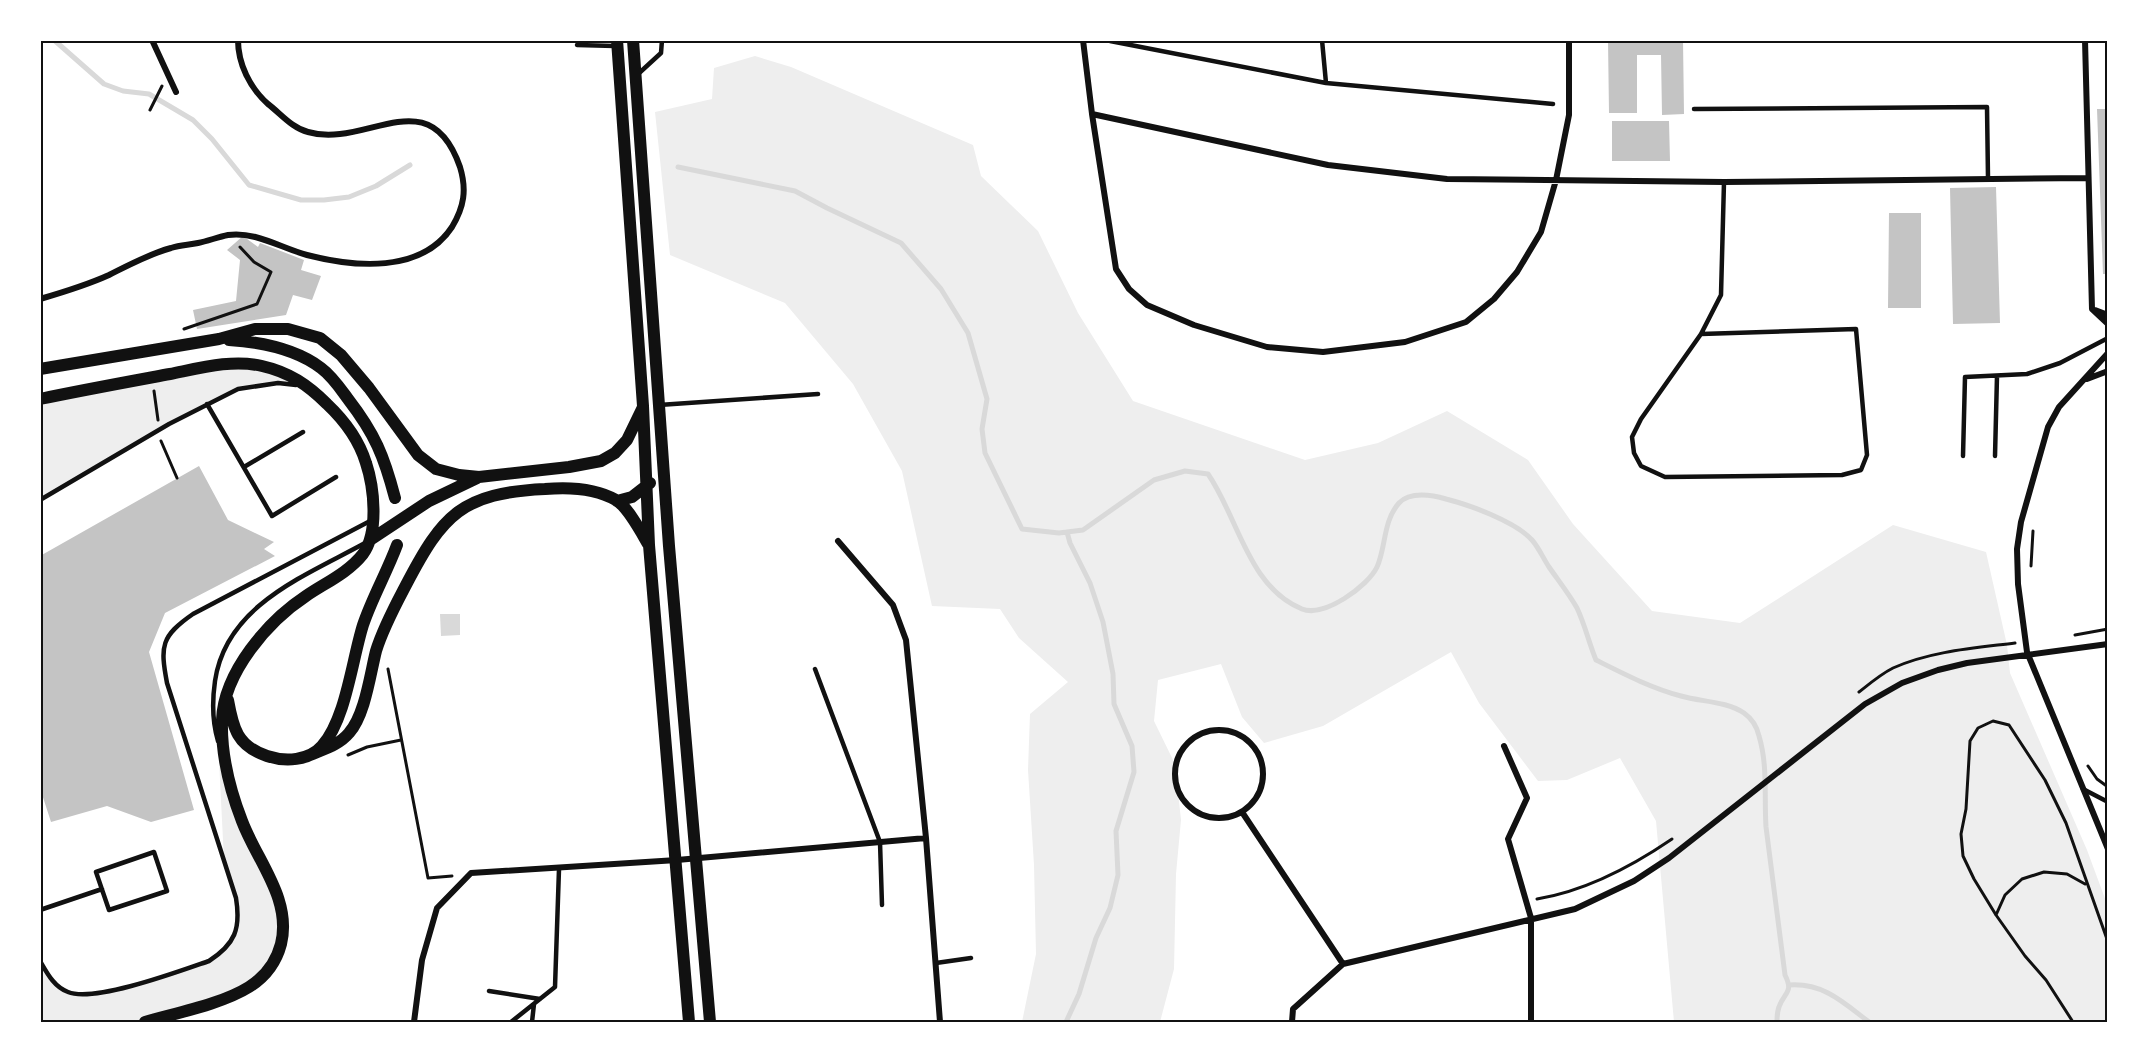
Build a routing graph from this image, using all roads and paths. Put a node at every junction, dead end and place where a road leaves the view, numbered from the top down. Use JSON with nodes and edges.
{"nodes":[{"id":1,"x":152,"y":40,"type":"edge"},
{"id":2,"x":238,"y":40,"type":"edge"},
{"id":3,"x":633,"y":40,"type":"edge"},
{"id":4,"x":662,"y":40,"type":"edge"},
{"id":5,"x":1083,"y":40,"type":"edge"},
{"id":6,"x":1322,"y":40,"type":"edge"},
{"id":7,"x":1569,"y":40,"type":"edge"},
{"id":8,"x":2085,"y":40,"type":"edge"},
{"id":9,"x":1110,"y":41,"type":"edge"},
{"id":10,"x":617,"y":44,"type":"edge"},
{"id":11,"x":577,"y":45,"type":"dead end"},
{"id":12,"x":635,"y":77,"type":"junction"},
{"id":13,"x":1326,"y":83,"type":"junction"},
{"id":14,"x":162,"y":86,"type":"dead end"},
{"id":15,"x":176,"y":92,"type":"dead end"},
{"id":16,"x":1553,"y":104,"type":"dead end"},
{"id":17,"x":1694,"y":109,"type":"dead end"},
{"id":18,"x":150,"y":110,"type":"dead end"},
{"id":19,"x":1092,"y":114,"type":"junction"},
{"id":20,"x":1988,"y":178,"type":"junction"},
{"id":21,"x":2088,"y":178,"type":"junction"},
{"id":22,"x":1556,"y":180,"type":"junction"},
{"id":23,"x":1724,"y":182,"type":"junction"},
{"id":24,"x":224,"y":236,"type":"junction"},
{"id":25,"x":40,"y":299,"type":"edge"},
{"id":26,"x":2092,"y":309,"type":"junction"},
{"id":27,"x":2108,"y":315,"type":"edge"},
{"id":28,"x":195,"y":324,"type":"dead end"},
{"id":29,"x":2108,"y":324,"type":"edge"},
{"id":30,"x":1701,"y":334,"type":"junction"},
{"id":31,"x":2108,"y":338,"type":"edge"},
{"id":32,"x":219,"y":339,"type":"junction"},
{"id":33,"x":2108,"y":353,"type":"edge"},
{"id":34,"x":40,"y":369,"type":"edge"},
{"id":35,"x":2108,"y":371,"type":"edge"},
{"id":36,"x":1997,"y":376,"type":"junction"},
{"id":37,"x":2086,"y":379,"type":"junction"},
{"id":38,"x":310,"y":388,"type":"junction"},
{"id":39,"x":818,"y":393,"type":"dead end"},
{"id":40,"x":40,"y":399,"type":"edge"},
{"id":41,"x":207,"y":404,"type":"junction"},
{"id":42,"x":659,"y":405,"type":"junction"},
{"id":43,"x":643,"y":406,"type":"junction"},
{"id":44,"x":303,"y":432,"type":"dead end"},
{"id":45,"x":1963,"y":456,"type":"dead end"},
{"id":46,"x":1995,"y":456,"type":"dead end"},
{"id":47,"x":244,"y":467,"type":"junction"},
{"id":48,"x":664,"y":468,"type":"junction"},
{"id":49,"x":336,"y":477,"type":"dead end"},
{"id":50,"x":479,"y":477,"type":"junction"},
{"id":51,"x":647,"y":486,"type":"junction"},
{"id":52,"x":395,"y":498,"type":"dead end"},
{"id":53,"x":40,"y":500,"type":"edge"},
{"id":54,"x":617,"y":501,"type":"junction"},
{"id":55,"x":372,"y":520,"type":"junction"},
{"id":56,"x":2033,"y":530,"type":"dead end"},
{"id":57,"x":370,"y":540,"type":"junction"},
{"id":58,"x":838,"y":541,"type":"dead end"},
{"id":59,"x":397,"y":545,"type":"dead end"},
{"id":60,"x":650,"y":545,"type":"junction"},
{"id":61,"x":2030,"y":571,"type":"dead end"},
{"id":62,"x":381,"y":637,"type":"junction"},
{"id":63,"x":2108,"y":644,"type":"edge"},
{"id":64,"x":815,"y":669,"type":"dead end"},
{"id":65,"x":228,"y":696,"type":"junction"},
{"id":66,"x":401,"y":740,"type":"junction"},
{"id":67,"x":381,"y":744,"type":"dead end"},
{"id":68,"x":1504,"y":746,"type":"dead end"},
{"id":69,"x":310,"y":755,"type":"junction"},
{"id":70,"x":2087,"y":765,"type":"dead end"},
{"id":71,"x":229,"y":777,"type":"junction"},
{"id":72,"x":2108,"y":787,"type":"edge"},
{"id":73,"x":2083,"y":789,"type":"junction"},
{"id":74,"x":2108,"y":802,"type":"edge"},
{"id":75,"x":1242,"y":812,"type":"junction"},
{"id":76,"x":927,"y":838,"type":"junction"},
{"id":77,"x":880,"y":842,"type":"junction"},
{"id":78,"x":2108,"y":849,"type":"edge"},
{"id":79,"x":1650,"y":854,"type":"dead end"},
{"id":80,"x":696,"y":858,"type":"junction"},
{"id":81,"x":677,"y":860,"type":"junction"},
{"id":82,"x":559,"y":869,"type":"junction"},
{"id":83,"x":471,"y":873,"type":"junction"},
{"id":84,"x":2087,"y":885,"type":"junction"},
{"id":85,"x":102,"y":889,"type":"junction"},
{"id":86,"x":1526,"y":901,"type":"junction"},
{"id":87,"x":882,"y":905,"type":"dead end"},
{"id":88,"x":40,"y":910,"type":"edge"},
{"id":89,"x":1996,"y":915,"type":"junction"},
{"id":90,"x":1531,"y":918,"type":"junction"},
{"id":91,"x":2108,"y":942,"type":"edge"},
{"id":92,"x":971,"y":958,"type":"dead end"},
{"id":93,"x":40,"y":961,"type":"edge"},
{"id":94,"x":936,"y":963,"type":"junction"},
{"id":95,"x":1343,"y":964,"type":"junction"},
{"id":96,"x":489,"y":991,"type":"dead end"},
{"id":97,"x":540,"y":999,"type":"junction"},
{"id":98,"x":534,"y":1004,"type":"junction"},
{"id":99,"x":145,"y":1023,"type":"edge"},
{"id":100,"x":414,"y":1023,"type":"edge"},
{"id":101,"x":511,"y":1023,"type":"edge"},
{"id":102,"x":532,"y":1023,"type":"edge"},
{"id":103,"x":689,"y":1023,"type":"edge"},
{"id":104,"x":710,"y":1023,"type":"edge"},
{"id":105,"x":940,"y":1023,"type":"edge"},
{"id":106,"x":1292,"y":1023,"type":"edge"},
{"id":107,"x":1531,"y":1023,"type":"edge"},
{"id":108,"x":2073,"y":1023,"type":"edge"}],
"edges":[{"from":1,"to":15,"type":"street"},
{"from":2,"to":24,"type":"street"},
{"from":3,"to":12,"type":"main road"},
{"from":4,"to":12,"type":"lane"},
{"from":5,"to":19,"type":"street"},
{"from":6,"to":13,"type":"lane"},
{"from":7,"to":22,"type":"street"},
{"from":8,"to":21,"type":"street"},
{"from":9,"to":13,"type":"lane"},
{"from":10,"to":11,"type":"lane"},
{"from":10,"to":43,"type":"main road"},
{"from":12,"to":42,"type":"main road"},
{"from":13,"to":16,"type":"lane"},
{"from":14,"to":18,"type":"path"},
{"from":17,"to":20,"type":"lane"},
{"from":19,"to":22,"type":"street"},
{"from":19,"to":22,"type":"street"},
{"from":20,"to":21,"type":"street"},
{"from":20,"to":23,"type":"street"},
{"from":21,"to":26,"type":"street"},
{"from":22,"to":23,"type":"street"},
{"from":23,"to":30,"type":"lane"},
{"from":24,"to":25,"type":"street"},
{"from":24,"to":28,"type":"path"},
{"from":26,"to":27,"type":"street"},
{"from":26,"to":29,"type":"street"},
{"from":30,"to":30,"type":"lane"},
{"from":31,"to":36,"type":"lane"},
{"from":32,"to":34,"type":"main road"},
{"from":32,"to":50,"type":"main road"},
{"from":32,"to":52,"type":"main road"},
{"from":33,"to":37,"type":"street"},
{"from":35,"to":37,"type":"street"},
{"from":36,"to":45,"type":"lane"},
{"from":36,"to":46,"type":"lane"},
{"from":37,"to":73,"type":"street"},
{"from":38,"to":40,"type":"main road"},
{"from":38,"to":41,"type":"lane"},
{"from":38,"to":55,"type":"main road"},
{"from":39,"to":42,"type":"lane"},
{"from":41,"to":47,"type":"lane"},
{"from":41,"to":53,"type":"lane"},
{"from":42,"to":48,"type":"main road"},
{"from":43,"to":50,"type":"main road"},
{"from":43,"to":51,"type":"main road"},
{"from":44,"to":47,"type":"lane"},
{"from":47,"to":49,"type":"lane"},
{"from":48,"to":51,"type":"main road"},
{"from":48,"to":80,"type":"main road"},
{"from":50,"to":57,"type":"main road"},
{"from":51,"to":54,"type":"main road"},
{"from":51,"to":60,"type":"main road"},
{"from":54,"to":60,"type":"main road"},
{"from":54,"to":62,"type":"main road"},
{"from":55,"to":57,"type":"main road"},
{"from":55,"to":93,"type":"lane"},
{"from":56,"to":61,"type":"path"},
{"from":57,"to":65,"type":"main road"},
{"from":57,"to":71,"type":"lane"},
{"from":58,"to":76,"type":"street"},
{"from":59,"to":69,"type":"main road"},
{"from":60,"to":81,"type":"main road"},
{"from":62,"to":66,"type":"path"},
{"from":62,"to":69,"type":"main road"},
{"from":63,"to":90,"type":"street"},
{"from":64,"to":77,"type":"lane"},
{"from":65,"to":69,"type":"main road"},
{"from":65,"to":71,"type":"main road"},
{"from":66,"to":67,"type":"path"},
{"from":66,"to":83,"type":"path"},
{"from":68,"to":86,"type":"street"},
{"from":70,"to":72,"type":"path"},
{"from":71,"to":99,"type":"main road"},
{"from":73,"to":74,"type":"lane"},
{"from":73,"to":78,"type":"street"},
{"from":75,"to":75,"type":"street"},
{"from":75,"to":95,"type":"street"},
{"from":76,"to":77,"type":"street"},
{"from":76,"to":94,"type":"street"},
{"from":77,"to":80,"type":"street"},
{"from":77,"to":87,"type":"lane"},
{"from":79,"to":86,"type":"path"},
{"from":80,"to":81,"type":"street"},
{"from":80,"to":104,"type":"main road"},
{"from":81,"to":82,"type":"street"},
{"from":81,"to":103,"type":"main road"},
{"from":82,"to":83,"type":"street"},
{"from":82,"to":97,"type":"lane"},
{"from":83,"to":100,"type":"street"},
{"from":84,"to":89,"type":"path"},
{"from":84,"to":89,"type":"path"},
{"from":84,"to":91,"type":"path"},
{"from":85,"to":85,"type":"lane"},
{"from":85,"to":88,"type":"lane"},
{"from":86,"to":90,"type":"street"},
{"from":89,"to":108,"type":"path"},
{"from":90,"to":95,"type":"street"},
{"from":90,"to":107,"type":"street"},
{"from":92,"to":94,"type":"lane"},
{"from":94,"to":105,"type":"street"},
{"from":95,"to":106,"type":"street"},
{"from":96,"to":97,"type":"lane"},
{"from":97,"to":98,"type":"lane"},
{"from":98,"to":101,"type":"lane"},
{"from":98,"to":102,"type":"lane"}]}
